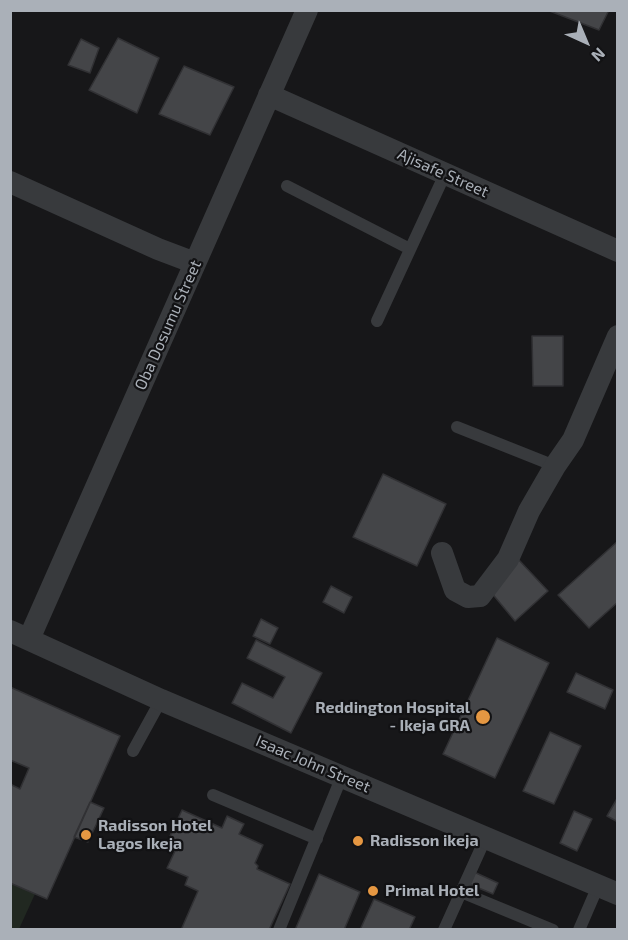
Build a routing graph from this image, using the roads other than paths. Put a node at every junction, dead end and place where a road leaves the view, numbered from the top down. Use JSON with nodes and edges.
{"nodes":[{"id":1,"x":307,"y":10,"type":"edge"},
{"id":2,"x":269,"y":95,"type":"junction"},
{"id":3,"x":445,"y":174,"type":"junction"},
{"id":4,"x":10,"y":182,"type":"edge"},
{"id":5,"x":288,"y":186,"type":"dead end"},
{"id":6,"x":410,"y":249,"type":"junction"},
{"id":7,"x":618,"y":251,"type":"edge"},
{"id":8,"x":195,"y":263,"type":"junction"},
{"id":9,"x":377,"y":321,"type":"dead end"},
{"id":10,"x":618,"y":336,"type":"edge"},
{"id":11,"x":457,"y":427,"type":"dead end"},
{"id":12,"x":555,"y":466,"type":"junction"},
{"id":13,"x":442,"y":553,"type":"dead end"},
{"id":14,"x":20,"y":635,"type":"edge"},
{"id":15,"x":161,"y":700,"type":"junction"},
{"id":16,"x":133,"y":751,"type":"dead end"},
{"id":17,"x":342,"y":777,"type":"junction"},
{"id":18,"x":213,"y":795,"type":"dead end"},
{"id":19,"x":486,"y":837,"type":"junction"},
{"id":20,"x":317,"y":839,"type":"junction"},
{"id":21,"x":608,"y":890,"type":"edge"},
{"id":22,"x":461,"y":892,"type":"junction"},
{"id":23,"x":279,"y":930,"type":"edge"},
{"id":24,"x":444,"y":930,"type":"edge"},
{"id":25,"x":553,"y":930,"type":"edge"},
{"id":26,"x":579,"y":930,"type":"edge"}],
"edges":[{"from":1,"to":2,"type":"street","name":"Oba Dosumu Street"},
{"from":2,"to":3,"type":"street","name":"Ajisafe Street"},
{"from":2,"to":8,"type":"street","name":"Oba Dosumu Street"},
{"from":3,"to":6,"type":"lane"},
{"from":3,"to":7,"type":"street","name":"Ajisafe Street"},
{"from":4,"to":8,"type":"street"},
{"from":5,"to":6,"type":"lane"},
{"from":6,"to":9,"type":"lane"},
{"from":8,"to":14,"type":"street","name":"Oba Dosumu Street"},
{"from":10,"to":12,"type":"street"},
{"from":11,"to":12,"type":"lane"},
{"from":12,"to":13,"type":"street"},
{"from":14,"to":15,"type":"street","name":"Isaac John Street"},
{"from":15,"to":16,"type":"lane"},
{"from":15,"to":17,"type":"street","name":"Isaac John Street"},
{"from":17,"to":19,"type":"street","name":"Isaac John Street"},
{"from":17,"to":20,"type":"lane"},
{"from":18,"to":20,"type":"lane"},
{"from":19,"to":21,"type":"street","name":"Isaac John Street"},
{"from":19,"to":22,"type":"lane"},
{"from":20,"to":23,"type":"lane"},
{"from":21,"to":26,"type":"lane"},
{"from":22,"to":24,"type":"lane"},
{"from":22,"to":25,"type":"lane"}]}
